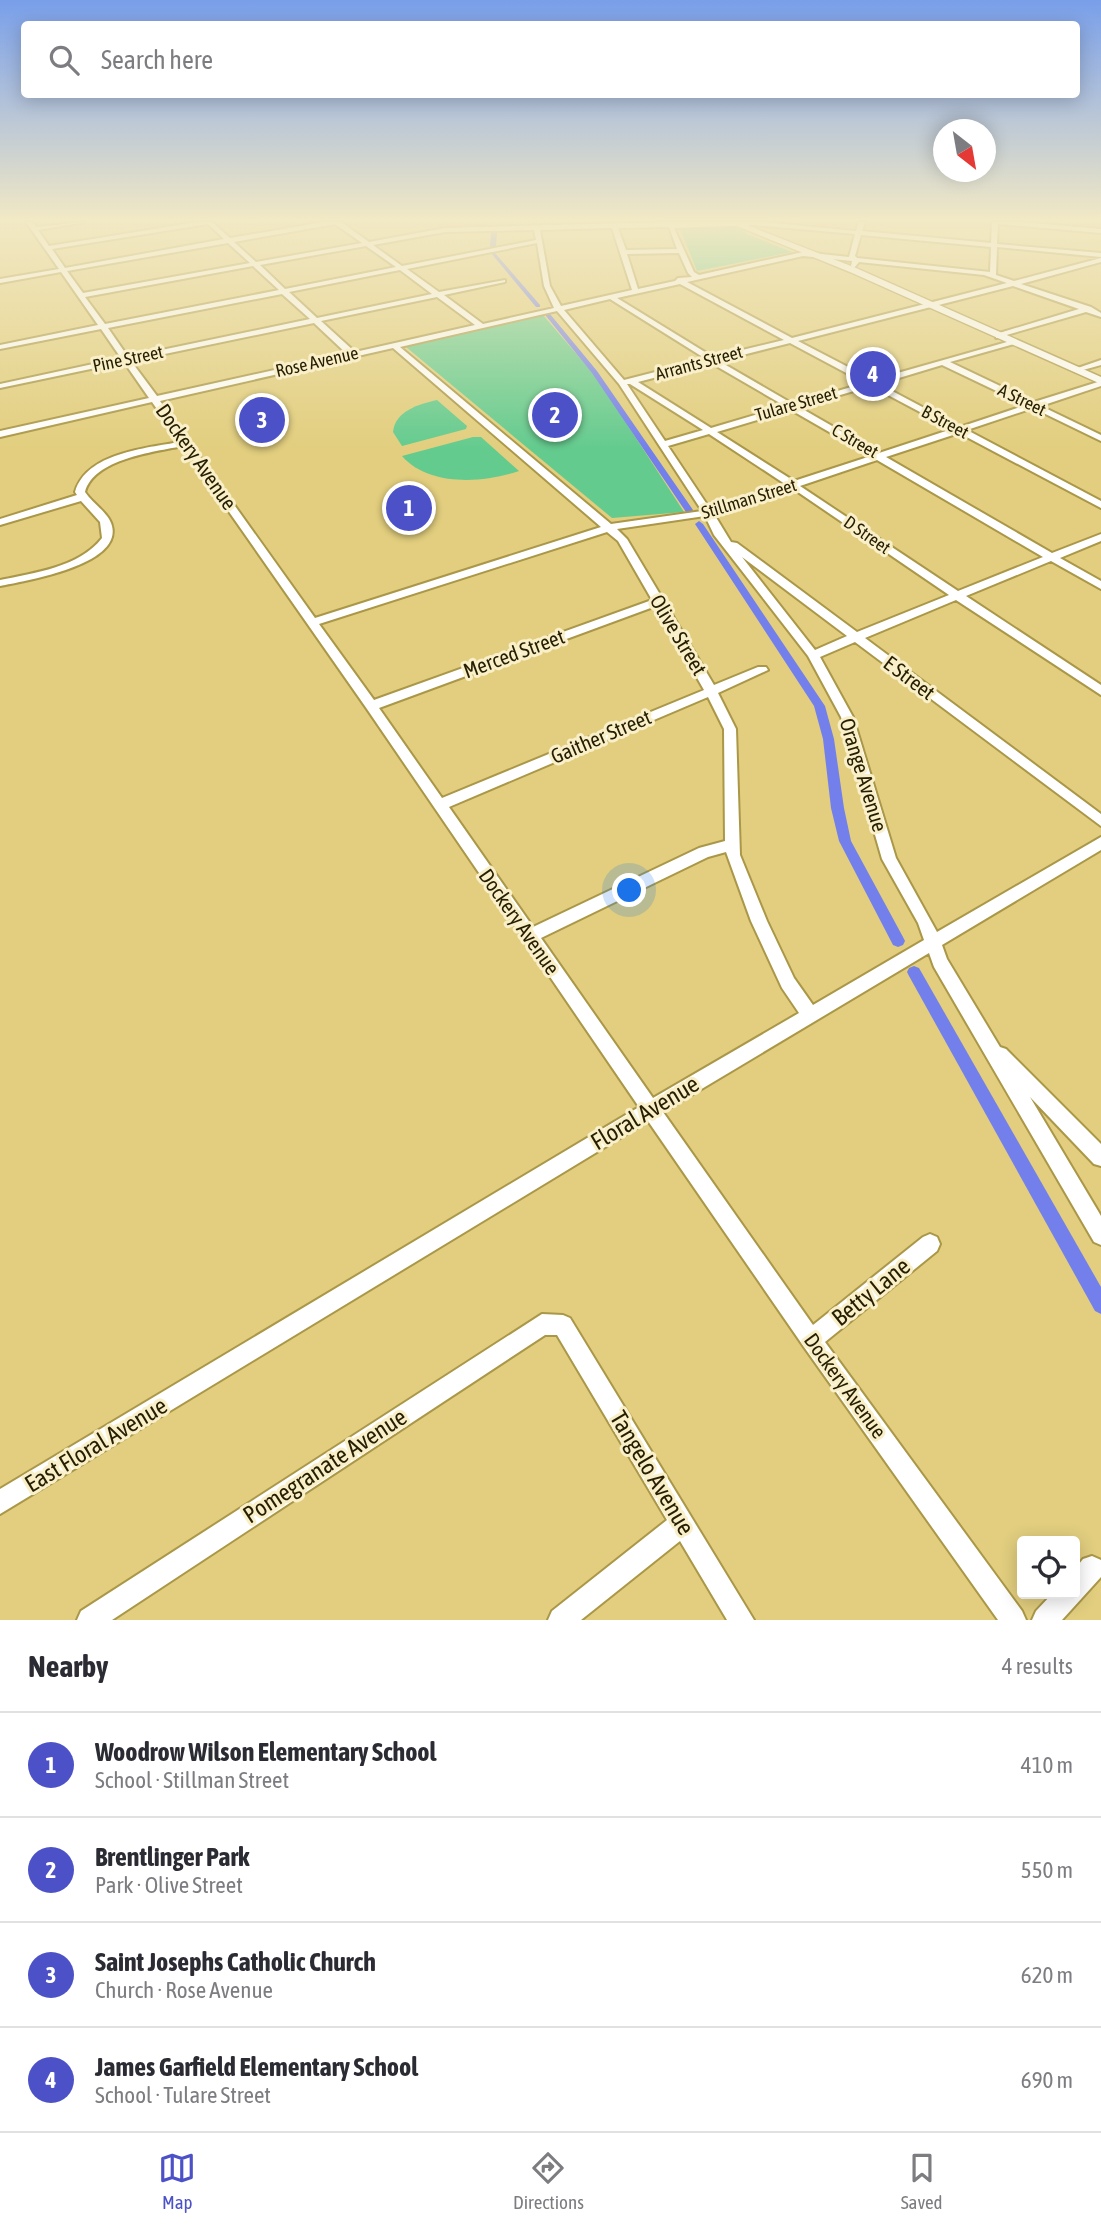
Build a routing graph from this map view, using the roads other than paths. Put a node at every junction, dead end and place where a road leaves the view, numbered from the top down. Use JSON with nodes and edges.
{"nodes":[{"id":1,"x":85,"y":298,"type":"edge"},
{"id":2,"x":245,"y":298,"type":"edge"},
{"id":3,"x":291,"y":298,"type":"edge"},
{"id":4,"x":425,"y":298,"type":"edge"},
{"id":5,"x":442,"y":298,"type":"edge"},
{"id":6,"x":553,"y":298,"type":"edge"},
{"id":7,"x":602,"y":298,"type":"edge"},
{"id":8,"x":612,"y":298,"type":"edge"},
{"id":9,"x":711,"y":298,"type":"edge"},
{"id":10,"x":902,"y":298,"type":"edge"},
{"id":11,"x":911,"y":298,"type":"edge"},
{"id":12,"x":961,"y":298,"type":"edge"},
{"id":13,"x":1054,"y":298,"type":"edge"},
{"id":14,"x":1101,"y":305,"type":"edge"},
{"id":15,"x":929,"y":306,"type":"junction"},
{"id":16,"x":558,"y":307,"type":"junction"},
{"id":17,"x":1086,"y":310,"type":"junction"},
{"id":18,"x":1101,"y":315,"type":"edge"},
{"id":19,"x":316,"y":320,"type":"junction"},
{"id":20,"x":480,"y":325,"type":"junction"},
{"id":21,"x":104,"y":326,"type":"junction"},
{"id":22,"x":999,"y":336,"type":"junction"},
{"id":23,"x":791,"y":340,"type":"junction"},
{"id":24,"x":1012,"y":342,"type":"junction"},
{"id":25,"x":394,"y":345,"type":"junction"},
{"id":26,"x":0,"y":347,"type":"edge"},
{"id":27,"x":352,"y":354,"type":"junction"},
{"id":28,"x":128,"y":359,"type":"junction"},
{"id":29,"x":712,"y":360,"type":"junction"},
{"id":30,"x":943,"y":362,"type":"junction"},
{"id":31,"x":1101,"y":362,"type":"edge"},
{"id":32,"x":1076,"y":370,"type":"junction"},
{"id":33,"x":627,"y":382,"type":"junction"},
{"id":34,"x":1101,"y":382,"type":"edge"},
{"id":35,"x":872,"y":383,"type":"junction"},
{"id":36,"x":0,"y":386,"type":"edge"},
{"id":37,"x":155,"y":398,"type":"junction"},
{"id":38,"x":794,"y":405,"type":"junction"},
{"id":39,"x":1034,"y":405,"type":"junction"},
{"id":40,"x":712,"y":430,"type":"junction"},
{"id":41,"x":961,"y":430,"type":"junction"},
{"id":42,"x":0,"y":434,"type":"edge"},
{"id":43,"x":1101,"y":438,"type":"edge"},
{"id":44,"x":186,"y":443,"type":"junction"},
{"id":45,"x":662,"y":445,"type":"junction"},
{"id":46,"x":881,"y":456,"type":"junction"},
{"id":47,"x":795,"y":485,"type":"junction"},
{"id":48,"x":82,"y":497,"type":"junction"},
{"id":49,"x":1101,"y":505,"type":"edge"},
{"id":50,"x":708,"y":513,"type":"junction"},
{"id":51,"x":0,"y":522,"type":"edge"},
{"id":52,"x":611,"y":527,"type":"junction"},
{"id":53,"x":718,"y":533,"type":"junction"},
{"id":54,"x":1101,"y":537,"type":"edge"},
{"id":55,"x":1053,"y":558,"type":"junction"},
{"id":56,"x":0,"y":583,"type":"edge"},
{"id":57,"x":1101,"y":586,"type":"edge"},
{"id":58,"x":954,"y":596,"type":"junction"},
{"id":59,"x":657,"y":602,"type":"junction"},
{"id":60,"x":312,"y":623,"type":"junction"},
{"id":61,"x":855,"y":637,"type":"junction"},
{"id":62,"x":813,"y":655,"type":"junction"},
{"id":63,"x":762,"y":670,"type":"dead end"},
{"id":64,"x":711,"y":691,"type":"junction"},
{"id":65,"x":1101,"y":691,"type":"edge"},
{"id":66,"x":371,"y":706,"type":"junction"},
{"id":67,"x":440,"y":804,"type":"junction"},
{"id":68,"x":1101,"y":821,"type":"edge"},
{"id":69,"x":1101,"y":843,"type":"edge"},
{"id":70,"x":732,"y":845,"type":"junction"},
{"id":71,"x":529,"y":936,"type":"junction"},
{"id":72,"x":932,"y":942,"type":"junction"},
{"id":73,"x":810,"y":1015,"type":"junction"},
{"id":74,"x":984,"y":1039,"type":"junction"},
{"id":75,"x":650,"y":1110,"type":"junction"},
{"id":76,"x":1101,"y":1157,"type":"edge"},
{"id":77,"x":1101,"y":1235,"type":"edge"},
{"id":78,"x":930,"y":1244,"type":"dead end"},
{"id":79,"x":562,"y":1325,"type":"joint"},
{"id":80,"x":811,"y":1340,"type":"junction"},
{"id":81,"x":191,"y":1388,"type":"joint"},
{"id":82,"x":0,"y":1502,"type":"edge"},
{"id":83,"x":683,"y":1523,"type":"junction"},
{"id":84,"x":1091,"y":1568,"type":"dead end"},
{"id":85,"x":1080,"y":1581,"type":"edge"},
{"id":86,"x":1064,"y":1599,"type":"edge"},
{"id":87,"x":90,"y":1620,"type":"edge"},
{"id":88,"x":561,"y":1620,"type":"edge"},
{"id":89,"x":741,"y":1620,"type":"edge"},
{"id":90,"x":1013,"y":1620,"type":"edge"},
{"id":91,"x":1045,"y":1620,"type":"edge"}],
"edges":[{"from":1,"to":21,"type":"street","name":"Dockery Avenue"},
{"from":2,"to":21,"type":"street"},
{"from":3,"to":19,"type":"street"},
{"from":4,"to":19,"type":"street","name":"Pine Street"},
{"from":5,"to":20,"type":"street"},
{"from":6,"to":16,"type":"street","name":"Orange Avenue"},
{"from":7,"to":16,"type":"street","name":"Rose Avenue"},
{"from":8,"to":29,"type":"street","name":"C Street"},
{"from":9,"to":23,"type":"street","name":"B Street"},
{"from":10,"to":15,"type":"main road"},
{"from":11,"to":15,"type":"main road"},
{"from":12,"to":15,"type":"street","name":"Arrants Street"},
{"from":13,"to":17,"type":"street","name":"Rose Avenue"},
{"from":14,"to":17,"type":"street"},
{"from":15,"to":22,"type":"main road"},
{"from":15,"to":23,"type":"street","name":"Arrants Street"},
{"from":16,"to":20,"type":"street","name":"Rose Avenue"},
{"from":16,"to":33,"type":"street","name":"Orange Avenue"},
{"from":17,"to":18,"type":"street","name":"Rose Avenue"},
{"from":17,"to":22,"type":"street"},
{"from":19,"to":27,"type":"street"},
{"from":19,"to":28,"type":"street","name":"Pine Street"},
{"from":20,"to":25,"type":"street","name":"Rose Avenue"},
{"from":21,"to":26,"type":"street"},
{"from":21,"to":28,"type":"street","name":"Dockery Avenue"},
{"from":22,"to":24,"type":"main road"},
{"from":23,"to":29,"type":"street","name":"Arrants Street"},
{"from":23,"to":35,"type":"street","name":"B Street"},
{"from":24,"to":30,"type":"street","name":"Tulare Street"},
{"from":24,"to":32,"type":"main road"},
{"from":25,"to":27,"type":"street","name":"Rose Avenue"},
{"from":25,"to":52,"type":"street","name":"Olive Street"},
{"from":27,"to":37,"type":"street","name":"Rose Avenue"},
{"from":28,"to":36,"type":"street","name":"Pine Street"},
{"from":28,"to":37,"type":"street","name":"Dockery Avenue"},
{"from":29,"to":33,"type":"street","name":"Arrants Street"},
{"from":29,"to":38,"type":"street","name":"C Street"},
{"from":30,"to":35,"type":"street","name":"Tulare Street"},
{"from":30,"to":39,"type":"street","name":"A Street"},
{"from":31,"to":32,"type":"street"},
{"from":32,"to":34,"type":"main road"},
{"from":33,"to":40,"type":"street","name":"D Street"},
{"from":33,"to":45,"type":"street","name":"Orange Avenue"},
{"from":34,"to":39,"type":"street","name":"Stillman Street"},
{"from":35,"to":38,"type":"street","name":"Tulare Street"},
{"from":35,"to":41,"type":"street","name":"B Street"},
{"from":37,"to":42,"type":"street","name":"Rose Avenue"},
{"from":37,"to":44,"type":"street","name":"Dockery Avenue"},
{"from":38,"to":40,"type":"street","name":"Tulare Street"},
{"from":38,"to":46,"type":"street","name":"C Street"},
{"from":39,"to":41,"type":"street","name":"Stillman Street"},
{"from":39,"to":43,"type":"street","name":"A Street"},
{"from":40,"to":45,"type":"street","name":"Tulare Street"},
{"from":40,"to":47,"type":"street","name":"D Street"},
{"from":41,"to":46,"type":"street","name":"Stillman Street"},
{"from":41,"to":49,"type":"street","name":"B Street"},
{"from":44,"to":48,"type":"street"},
{"from":44,"to":60,"type":"street","name":"Dockery Avenue"},
{"from":45,"to":50,"type":"street","name":"Orange Avenue"},
{"from":46,"to":47,"type":"street","name":"Stillman Street"},
{"from":46,"to":55,"type":"street","name":"C Street"},
{"from":47,"to":50,"type":"street","name":"Stillman Street"},
{"from":47,"to":58,"type":"street","name":"D Street"},
{"from":48,"to":51,"type":"street"},
{"from":48,"to":56,"type":"street"},
{"from":50,"to":52,"type":"street","name":"Stillman Street"},
{"from":50,"to":53,"type":"street","name":"Orange Avenue"},
{"from":52,"to":59,"type":"street","name":"Olive Street"},
{"from":52,"to":60,"type":"street","name":"Stillman Street"},
{"from":53,"to":61,"type":"street","name":"E Street"},
{"from":53,"to":62,"type":"street","name":"Orange Avenue"},
{"from":54,"to":55,"type":"street"},
{"from":55,"to":57,"type":"street","name":"C Street"},
{"from":55,"to":58,"type":"street"},
{"from":58,"to":61,"type":"street"},
{"from":58,"to":65,"type":"street","name":"D Street"},
{"from":59,"to":64,"type":"street","name":"Olive Street"},
{"from":59,"to":66,"type":"street","name":"Merced Street"},
{"from":60,"to":66,"type":"street","name":"Dockery Avenue"},
{"from":61,"to":62,"type":"street"},
{"from":61,"to":68,"type":"street","name":"E Street"},
{"from":62,"to":72,"type":"street","name":"Orange Avenue"},
{"from":63,"to":64,"type":"street","name":"Gaither Street"},
{"from":64,"to":67,"type":"street","name":"Gaither Street"},
{"from":64,"to":70,"type":"street","name":"Olive Street"},
{"from":66,"to":67,"type":"street","name":"Dockery Avenue"},
{"from":67,"to":71,"type":"street","name":"Dockery Avenue"},
{"from":69,"to":72,"type":"street","name":"Floral Avenue"},
{"from":70,"to":71,"type":"street"},
{"from":70,"to":73,"type":"street","name":"Olive Street"},
{"from":71,"to":75,"type":"street","name":"Dockery Avenue"},
{"from":72,"to":73,"type":"street","name":"Floral Avenue"},
{"from":72,"to":74,"type":"street","name":"Orange Avenue"},
{"from":73,"to":75,"type":"street","name":"Floral Avenue"},
{"from":74,"to":76,"type":"street"},
{"from":74,"to":77,"type":"street","name":"Orange Avenue"},
{"from":75,"to":80,"type":"street","name":"Dockery Avenue"},
{"from":75,"to":81,"type":"street","name":"Floral Avenue"},
{"from":78,"to":80,"type":"street","name":"Betty Lane"},
{"from":79,"to":83,"type":"street","name":"Tangelo Avenue"},
{"from":79,"to":87,"type":"street","name":"Pomegranate Avenue"},
{"from":80,"to":90,"type":"street","name":"Dockery Avenue"},
{"from":81,"to":82,"type":"street","name":"East Floral Avenue"},
{"from":83,"to":88,"type":"street"},
{"from":83,"to":89,"type":"street","name":"Tangelo Avenue"},
{"from":84,"to":85,"type":"street"},
{"from":86,"to":91,"type":"street"}]}
